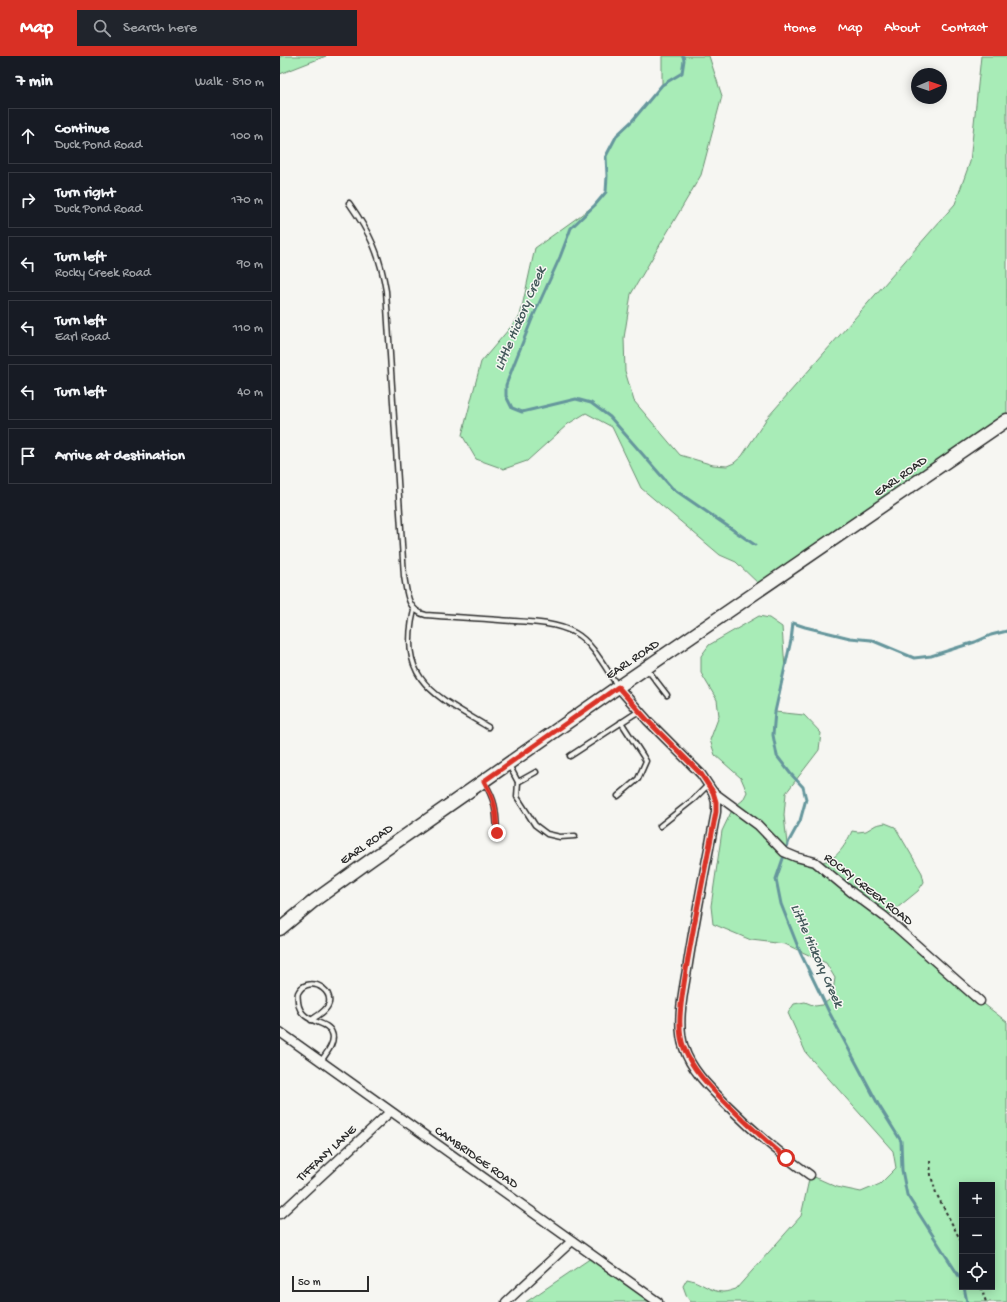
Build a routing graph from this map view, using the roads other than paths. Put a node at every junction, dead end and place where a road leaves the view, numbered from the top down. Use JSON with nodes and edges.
{"nodes":[{"id":1,"x":349,"y":203,"type":"dead end"},
{"id":2,"x":1007,"y":420,"type":"edge"},
{"id":3,"x":414,"y":610,"type":"junction"},
{"id":4,"x":646,"y":668,"type":"junction"},
{"id":5,"x":618,"y":687,"type":"junction"},
{"id":6,"x":667,"y":695,"type":"dead end"},
{"id":7,"x":639,"y":711,"type":"junction"},
{"id":8,"x":621,"y":722,"type":"junction"},
{"id":9,"x":488,"y":727,"type":"dead end"},
{"id":10,"x":570,"y":756,"type":"dead end"},
{"id":11,"x":508,"y":764,"type":"junction"},
{"id":12,"x":536,"y":772,"type":"dead end"},
{"id":13,"x":484,"y":781,"type":"junction"},
{"id":14,"x":518,"y":782,"type":"junction"},
{"id":15,"x":711,"y":788,"type":"junction"},
{"id":16,"x":618,"y":796,"type":"dead end"},
{"id":17,"x":660,"y":826,"type":"dead end"},
{"id":18,"x":497,"y":833,"type":"dead end"},
{"id":19,"x":575,"y":836,"type":"dead end"},
{"id":20,"x":280,"y":929,"type":"edge"},
{"id":21,"x":980,"y":1001,"type":"dead end"},
{"id":22,"x":311,"y":1020,"type":"junction"},
{"id":23,"x":280,"y":1032,"type":"edge"},
{"id":24,"x":321,"y":1062,"type":"junction"},
{"id":25,"x":390,"y":1112,"type":"junction"},
{"id":26,"x":810,"y":1175,"type":"dead end"},
{"id":27,"x":280,"y":1214,"type":"edge"},
{"id":28,"x":572,"y":1240,"type":"junction"},
{"id":29,"x":506,"y":1302,"type":"edge"},
{"id":30,"x":658,"y":1302,"type":"edge"}],
"edges":[{"from":1,"to":3,"type":"lane"},
{"from":2,"to":4,"type":"main road","name":"EARL ROAD"},
{"from":3,"to":5,"type":"lane"},
{"from":3,"to":9,"type":"lane"},
{"from":4,"to":5,"type":"main road","name":"EARL ROAD"},
{"from":4,"to":6,"type":"lane"},
{"from":5,"to":7,"type":"street","name":"ROCKY CREEK ROAD"},
{"from":5,"to":11,"type":"main road","name":"EARL ROAD"},
{"from":7,"to":8,"type":"lane"},
{"from":7,"to":15,"type":"street","name":"ROCKY CREEK ROAD"},
{"from":8,"to":10,"type":"lane"},
{"from":8,"to":16,"type":"lane"},
{"from":11,"to":13,"type":"main road","name":"EARL ROAD"},
{"from":11,"to":14,"type":"lane"},
{"from":12,"to":14,"type":"lane"},
{"from":13,"to":18,"type":"lane"},
{"from":13,"to":20,"type":"main road","name":"EARL ROAD"},
{"from":14,"to":19,"type":"lane"},
{"from":15,"to":17,"type":"lane"},
{"from":15,"to":21,"type":"street","name":"ROCKY CREEK ROAD"},
{"from":15,"to":26,"type":"street"},
{"from":22,"to":22,"type":"lane"},
{"from":22,"to":24,"type":"lane"},
{"from":23,"to":24,"type":"street","name":"CAMBRIDGE ROAD"},
{"from":24,"to":25,"type":"street","name":"CAMBRIDGE ROAD"},
{"from":25,"to":27,"type":"street","name":"TIFFANY LANE"},
{"from":25,"to":28,"type":"street","name":"CAMBRIDGE ROAD"},
{"from":28,"to":29,"type":"street"},
{"from":28,"to":30,"type":"street","name":"CAMBRIDGE ROAD"}]}
